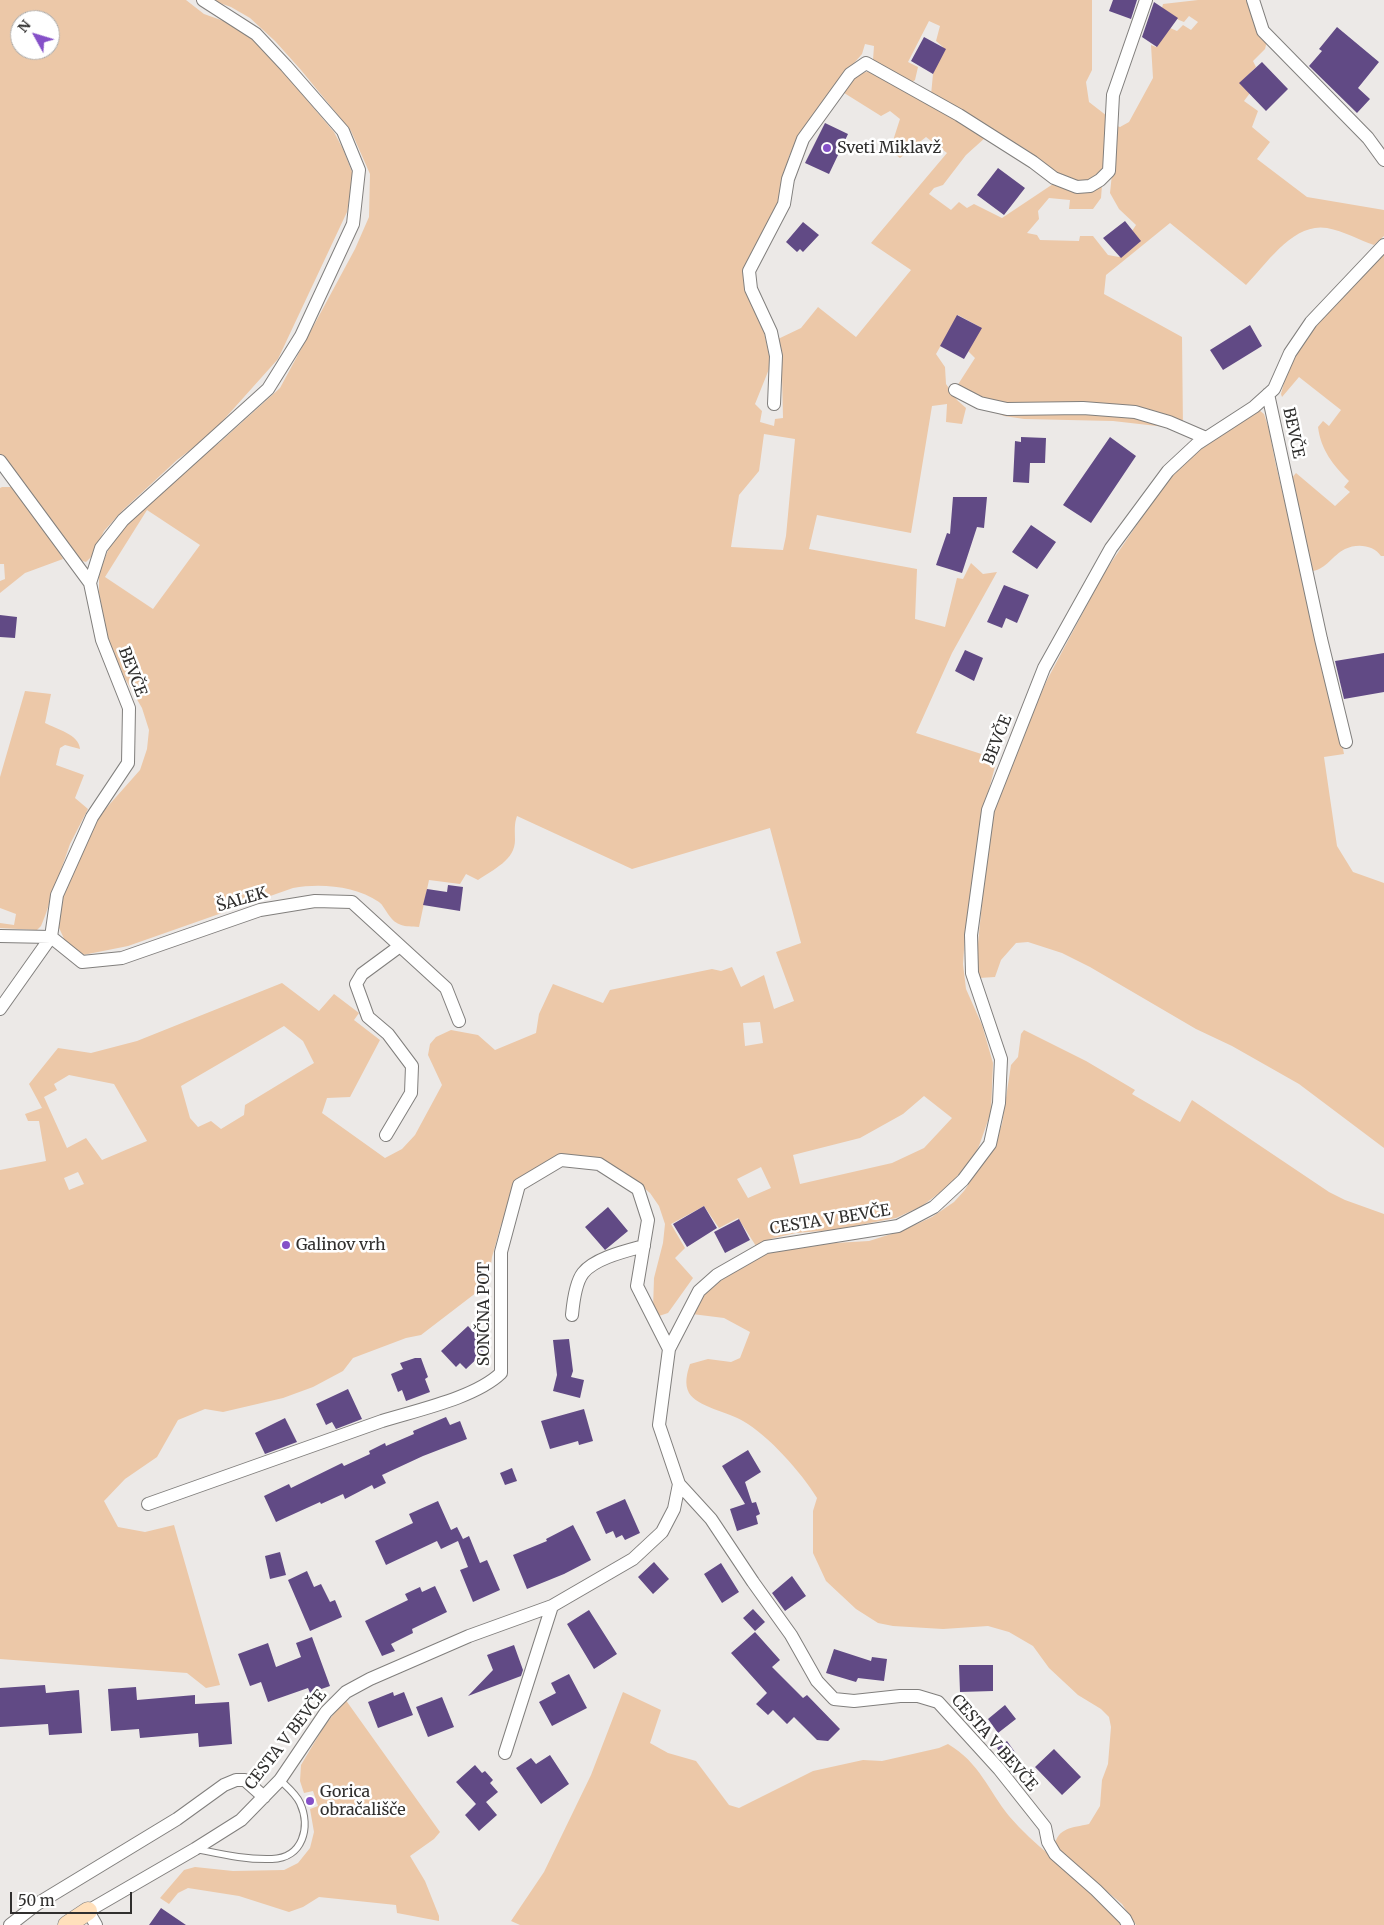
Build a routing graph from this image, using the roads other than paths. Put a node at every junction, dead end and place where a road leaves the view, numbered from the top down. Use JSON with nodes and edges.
{"nodes":[{"id":1,"x":203,"y":0,"type":"edge"},
{"id":2,"x":1146,"y":0,"type":"edge"},
{"id":3,"x":1253,"y":0,"type":"edge"},
{"id":4,"x":1384,"y":160,"type":"edge"},
{"id":5,"x":1384,"y":245,"type":"edge"},
{"id":6,"x":955,"y":390,"type":"dead end"},
{"id":7,"x":1268,"y":394,"type":"junction"},
{"id":8,"x":774,"y":404,"type":"dead end"},
{"id":9,"x":1206,"y":438,"type":"junction"},
{"id":10,"x":0,"y":461,"type":"edge"},
{"id":11,"x":90,"y":583,"type":"junction"},
{"id":12,"x":1346,"y":742,"type":"dead end"},
{"id":13,"x":0,"y":936,"type":"edge"},
{"id":14,"x":51,"y":937,"type":"junction"},
{"id":15,"x":400,"y":946,"type":"junction"},
{"id":16,"x":0,"y":1009,"type":"edge"},
{"id":17,"x":459,"y":1021,"type":"dead end"},
{"id":18,"x":999,"y":1103,"type":"joint"},
{"id":19,"x":386,"y":1135,"type":"dead end"},
{"id":20,"x":644,"y":1246,"type":"junction"},
{"id":21,"x":572,"y":1315,"type":"dead end"},
{"id":22,"x":669,"y":1349,"type":"junction"},
{"id":23,"x":679,"y":1484,"type":"junction"},
{"id":24,"x":148,"y":1504,"type":"dead end"},
{"id":25,"x":552,"y":1606,"type":"junction"},
{"id":26,"x":505,"y":1753,"type":"dead end"},
{"id":27,"x":280,"y":1780,"type":"junction"},
{"id":28,"x":264,"y":1797,"type":"junction"},
{"id":29,"x":195,"y":1849,"type":"junction"},
{"id":30,"x":92,"y":1918,"type":"edge"},
{"id":31,"x":10,"y":1925,"type":"edge"},
{"id":32,"x":67,"y":1925,"type":"edge"},
{"id":33,"x":1128,"y":1925,"type":"edge"}],
"edges":[{"from":1,"to":11,"type":"street"},
{"from":2,"to":8,"type":"street"},
{"from":3,"to":4,"type":"street"},
{"from":5,"to":7,"type":"street","name":"BEVČE"},
{"from":6,"to":9,"type":"street"},
{"from":7,"to":9,"type":"street","name":"BEVČE"},
{"from":7,"to":12,"type":"street","name":"BEVČE"},
{"from":9,"to":18,"type":"street","name":"BEVČE"},
{"from":10,"to":11,"type":"street","name":"BEVČE"},
{"from":11,"to":14,"type":"street","name":"BEVČE"},
{"from":13,"to":14,"type":"street"},
{"from":14,"to":15,"type":"street","name":"ŠALEK"},
{"from":14,"to":16,"type":"street"},
{"from":15,"to":17,"type":"street","name":"ŠALEK"},
{"from":15,"to":19,"type":"street"},
{"from":18,"to":22,"type":"street","name":"CESTA V BEVČE"},
{"from":20,"to":21,"type":"street"},
{"from":20,"to":22,"type":"street","name":"SONČNA POT"},
{"from":20,"to":24,"type":"street","name":"SONČNA POT"},
{"from":22,"to":23,"type":"street","name":"CESTA V BEVČE"},
{"from":23,"to":25,"type":"street","name":"CESTA V BEVČE"},
{"from":23,"to":33,"type":"street","name":"CESTA V BEVČE"},
{"from":25,"to":26,"type":"street"},
{"from":25,"to":27,"type":"street","name":"CESTA V BEVČE"},
{"from":27,"to":28,"type":"street","name":"CESTA V BEVČE"},
{"from":27,"to":29,"type":"lane"},
{"from":28,"to":29,"type":"street","name":"CESTA V BEVČE"},
{"from":28,"to":31,"type":"street"},
{"from":29,"to":30,"type":"street","name":"CESTA V BEVČE"},
{"from":30,"to":32,"type":"street"}]}
